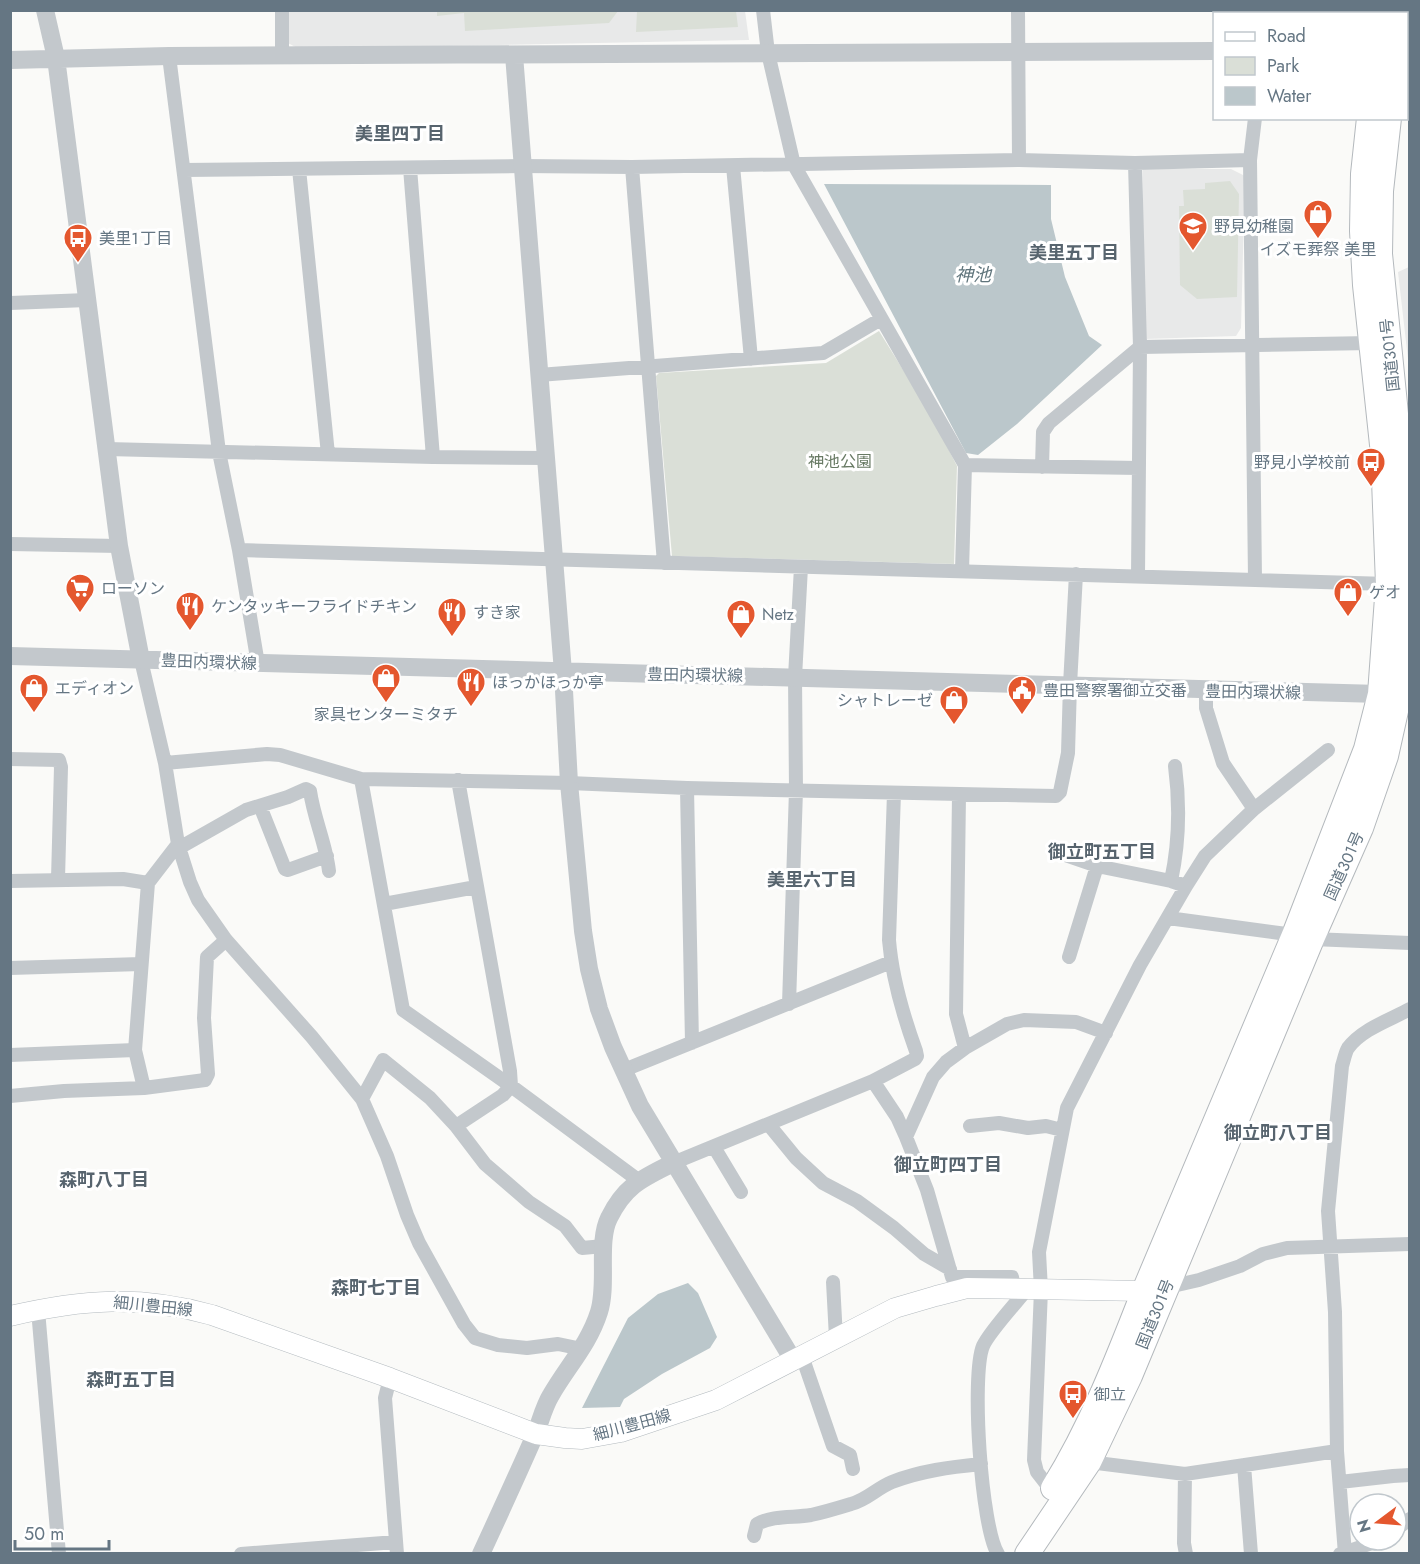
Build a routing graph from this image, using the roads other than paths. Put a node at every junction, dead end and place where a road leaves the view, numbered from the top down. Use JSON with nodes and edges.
{"nodes":[{"id":1,"x":45,"y":10,"type":"edge"},
{"id":2,"x":282,"y":10,"type":"edge"},
{"id":3,"x":763,"y":10,"type":"edge"},
{"id":4,"x":1018,"y":10,"type":"edge"},
{"id":5,"x":1213,"y":51,"type":"edge"},
{"id":6,"x":1018,"y":52,"type":"junction"},
{"id":7,"x":768,"y":53,"type":"junction"},
{"id":8,"x":514,"y":55,"type":"junction"},
{"id":9,"x":168,"y":56,"type":"junction"},
{"id":10,"x":282,"y":56,"type":"junction"},
{"id":11,"x":56,"y":58,"type":"junction"},
{"id":12,"x":10,"y":60,"type":"edge"},
{"id":13,"x":1255,"y":120,"type":"edge"},
{"id":14,"x":1369,"y":120,"type":"edge"},
{"id":15,"x":1389,"y":120,"type":"edge"},
{"id":16,"x":1019,"y":160,"type":"junction"},
{"id":17,"x":1250,"y":160,"type":"junction"},
{"id":18,"x":1135,"y":164,"type":"junction"},
{"id":19,"x":794,"y":165,"type":"junction"},
{"id":20,"x":521,"y":166,"type":"junction"},
{"id":21,"x":733,"y":166,"type":"junction"},
{"id":22,"x":632,"y":167,"type":"junction"},
{"id":23,"x":410,"y":168,"type":"junction"},
{"id":24,"x":299,"y":169,"type":"junction"},
{"id":25,"x":184,"y":170,"type":"junction"},
{"id":26,"x":87,"y":300,"type":"junction"},
{"id":27,"x":10,"y":303,"type":"edge"},
{"id":28,"x":881,"y":319,"type":"junction"},
{"id":29,"x":1254,"y":343,"type":"junction"},
{"id":30,"x":1371,"y":343,"type":"junction"},
{"id":31,"x":1140,"y":347,"type":"junction"},
{"id":32,"x":751,"y":359,"type":"junction"},
{"id":33,"x":650,"y":367,"type":"junction"},
{"id":34,"x":539,"y":375,"type":"junction"},
{"id":35,"x":107,"y":448,"type":"junction"},
{"id":36,"x":219,"y":452,"type":"junction"},
{"id":37,"x":328,"y":454,"type":"junction"},
{"id":38,"x":433,"y":457,"type":"junction"},
{"id":39,"x":546,"y":458,"type":"junction"},
{"id":40,"x":965,"y":465,"type":"junction"},
{"id":41,"x":1042,"y":467,"type":"junction"},
{"id":42,"x":1139,"y":468,"type":"junction"},
{"id":43,"x":10,"y":544,"type":"edge"},
{"id":44,"x":119,"y":546,"type":"junction"},
{"id":45,"x":239,"y":550,"type":"junction"},
{"id":46,"x":553,"y":560,"type":"junction"},
{"id":47,"x":664,"y":563,"type":"junction"},
{"id":48,"x":801,"y":567,"type":"junction"},
{"id":49,"x":962,"y":571,"type":"junction"},
{"id":50,"x":1076,"y":574,"type":"junction"},
{"id":51,"x":1138,"y":576,"type":"junction"},
{"id":52,"x":1255,"y":579,"type":"junction"},
{"id":53,"x":1388,"y":584,"type":"junction"},
{"id":54,"x":10,"y":656,"type":"edge"},
{"id":55,"x":141,"y":660,"type":"junction"},
{"id":56,"x":258,"y":664,"type":"junction"},
{"id":57,"x":563,"y":672,"type":"junction"},
{"id":58,"x":795,"y":677,"type":"junction"},
{"id":59,"x":1070,"y":685,"type":"junction"},
{"id":60,"x":1206,"y":691,"type":"junction"},
{"id":61,"x":1399,"y":696,"type":"edge"},
{"id":62,"x":1328,"y":750,"type":"dead end"},
{"id":63,"x":10,"y":759,"type":"edge"},
{"id":64,"x":165,"y":763,"type":"junction"},
{"id":65,"x":1175,"y":766,"type":"dead end"},
{"id":66,"x":361,"y":779,"type":"junction"},
{"id":67,"x":458,"y":780,"type":"junction"},
{"id":68,"x":569,"y":783,"type":"junction"},
{"id":69,"x":687,"y":788,"type":"junction"},
{"id":70,"x":796,"y":790,"type":"junction"},
{"id":71,"x":894,"y":793,"type":"junction"},
{"id":72,"x":958,"y":795,"type":"junction"},
{"id":73,"x":260,"y":806,"type":"junction"},
{"id":74,"x":1254,"y":809,"type":"junction"},
{"id":75,"x":178,"y":846,"type":"junction"},
{"id":76,"x":1062,"y":854,"type":"dead end"},
{"id":77,"x":327,"y":855,"type":"junction"},
{"id":78,"x":1097,"y":866,"type":"junction"},
{"id":79,"x":329,"y":871,"type":"dead end"},
{"id":80,"x":58,"y":879,"type":"junction"},
{"id":81,"x":10,"y":881,"type":"edge"},
{"id":82,"x":1171,"y":881,"type":"junction"},
{"id":83,"x":148,"y":883,"type":"junction"},
{"id":84,"x":1186,"y":886,"type":"junction"},
{"id":85,"x":476,"y":887,"type":"junction"},
{"id":86,"x":384,"y":904,"type":"junction"},
{"id":87,"x":1168,"y":918,"type":"junction"},
{"id":88,"x":1303,"y":937,"type":"junction"},
{"id":89,"x":226,"y":940,"type":"junction"},
{"id":90,"x":1410,"y":943,"type":"edge"},
{"id":91,"x":1069,"y":957,"type":"dead end"},
{"id":92,"x":891,"y":962,"type":"junction"},
{"id":93,"x":141,"y":964,"type":"junction"},
{"id":94,"x":10,"y":968,"type":"edge"},
{"id":95,"x":789,"y":1004,"type":"junction"},
{"id":96,"x":1410,"y":1009,"type":"edge"},
{"id":97,"x":1106,"y":1033,"type":"junction"},
{"id":98,"x":692,"y":1042,"type":"junction"},
{"id":99,"x":965,"y":1048,"type":"junction"},
{"id":100,"x":135,"y":1050,"type":"junction"},
{"id":101,"x":10,"y":1055,"type":"edge"},
{"id":102,"x":624,"y":1070,"type":"junction"},
{"id":103,"x":873,"y":1081,"type":"junction"},
{"id":104,"x":512,"y":1086,"type":"junction"},
{"id":105,"x":144,"y":1088,"type":"junction"},
{"id":106,"x":10,"y":1096,"type":"edge"},
{"id":107,"x":362,"y":1099,"type":"junction"},
{"id":108,"x":769,"y":1125,"type":"junction"},
{"id":109,"x":456,"y":1126,"type":"junction"},
{"id":110,"x":970,"y":1126,"type":"dead end"},
{"id":111,"x":1062,"y":1130,"type":"junction"},
{"id":112,"x":906,"y":1137,"type":"junction"},
{"id":113,"x":714,"y":1147,"type":"junction"},
{"id":114,"x":673,"y":1163,"type":"junction"},
{"id":115,"x":639,"y":1180,"type":"junction"},
{"id":116,"x":741,"y":1192,"type":"dead end"},
{"id":117,"x":1410,"y":1244,"type":"edge"},
{"id":118,"x":604,"y":1246,"type":"junction"},
{"id":119,"x":1330,"y":1247,"type":"junction"},
{"id":120,"x":950,"y":1269,"type":"junction"},
{"id":121,"x":833,"y":1282,"type":"dead end"},
{"id":122,"x":1028,"y":1289,"type":"junction"},
{"id":123,"x":1154,"y":1289,"type":"junction"},
{"id":124,"x":38,"y":1310,"type":"junction"},
{"id":125,"x":10,"y":1316,"type":"edge"},
{"id":126,"x":836,"y":1338,"type":"junction"},
{"id":127,"x":582,"y":1349,"type":"junction"},
{"id":128,"x":797,"y":1358,"type":"junction"},
{"id":129,"x":390,"y":1378,"type":"junction"},
{"id":130,"x":536,"y":1434,"type":"junction"},
{"id":131,"x":1337,"y":1451,"type":"junction"},
{"id":132,"x":1089,"y":1462,"type":"junction"},
{"id":133,"x":981,"y":1464,"type":"junction"},
{"id":134,"x":1244,"y":1465,"type":"junction"},
{"id":135,"x":853,"y":1469,"type":"dead end"},
{"id":136,"x":1185,"y":1474,"type":"junction"},
{"id":137,"x":1410,"y":1475,"type":"edge"},
{"id":138,"x":1340,"y":1482,"type":"junction"},
{"id":139,"x":1051,"y":1490,"type":"junction"},
{"id":140,"x":754,"y":1536,"type":"dead end"},
{"id":141,"x":397,"y":1548,"type":"edge"},
{"id":142,"x":249,"y":1553,"type":"edge"},
{"id":143,"x":1025,"y":1553,"type":"edge"},
{"id":144,"x":1344,"y":1553,"type":"edge"},
{"id":145,"x":59,"y":1554,"type":"edge"},
{"id":146,"x":481,"y":1554,"type":"edge"},
{"id":147,"x":998,"y":1554,"type":"edge"},
{"id":148,"x":1186,"y":1554,"type":"edge"},
{"id":149,"x":1251,"y":1554,"type":"edge"}],
"edges":[{"from":1,"to":11,"type":"street"},
{"from":2,"to":10,"type":"street"},
{"from":3,"to":7,"type":"street"},
{"from":4,"to":6,"type":"street"},
{"from":5,"to":6,"type":"street"},
{"from":6,"to":7,"type":"street"},
{"from":6,"to":16,"type":"street"},
{"from":7,"to":8,"type":"street"},
{"from":7,"to":19,"type":"street"},
{"from":8,"to":10,"type":"street"},
{"from":8,"to":20,"type":"street"},
{"from":9,"to":10,"type":"street"},
{"from":9,"to":11,"type":"street"},
{"from":9,"to":25,"type":"street"},
{"from":11,"to":12,"type":"street"},
{"from":11,"to":26,"type":"street"},
{"from":13,"to":17,"type":"street"},
{"from":14,"to":30,"type":"highway","name":"国道301号"},
{"from":15,"to":61,"type":"highway","name":"国道301号"},
{"from":16,"to":18,"type":"street"},
{"from":16,"to":19,"type":"street"},
{"from":17,"to":18,"type":"street"},
{"from":17,"to":29,"type":"street"},
{"from":18,"to":31,"type":"street"},
{"from":19,"to":21,"type":"street"},
{"from":19,"to":28,"type":"street"},
{"from":20,"to":22,"type":"street"},
{"from":20,"to":23,"type":"street"},
{"from":20,"to":34,"type":"street"},
{"from":21,"to":22,"type":"street"},
{"from":21,"to":32,"type":"street"},
{"from":22,"to":33,"type":"street"},
{"from":23,"to":24,"type":"street"},
{"from":23,"to":38,"type":"street"},
{"from":24,"to":25,"type":"street"},
{"from":24,"to":37,"type":"street"},
{"from":25,"to":36,"type":"street"},
{"from":26,"to":27,"type":"street"},
{"from":26,"to":35,"type":"street"},
{"from":28,"to":32,"type":"street"},
{"from":28,"to":40,"type":"street"},
{"from":29,"to":30,"type":"street"},
{"from":29,"to":31,"type":"street"},
{"from":29,"to":52,"type":"street"},
{"from":30,"to":53,"type":"highway","name":"国道301号"},
{"from":31,"to":41,"type":"street"},
{"from":31,"to":42,"type":"street"},
{"from":32,"to":33,"type":"street"},
{"from":33,"to":34,"type":"street"},
{"from":33,"to":47,"type":"street"},
{"from":34,"to":39,"type":"street"},
{"from":35,"to":36,"type":"street"},
{"from":35,"to":44,"type":"street"},
{"from":36,"to":37,"type":"street"},
{"from":36,"to":45,"type":"street"},
{"from":37,"to":38,"type":"street"},
{"from":38,"to":39,"type":"street"},
{"from":39,"to":46,"type":"street"},
{"from":40,"to":41,"type":"street"},
{"from":40,"to":49,"type":"street"},
{"from":41,"to":42,"type":"street"},
{"from":42,"to":51,"type":"street"},
{"from":43,"to":44,"type":"street"},
{"from":44,"to":55,"type":"street"},
{"from":45,"to":46,"type":"street"},
{"from":45,"to":56,"type":"street"},
{"from":46,"to":47,"type":"street"},
{"from":46,"to":57,"type":"street"},
{"from":47,"to":48,"type":"street"},
{"from":48,"to":49,"type":"street"},
{"from":48,"to":58,"type":"street"},
{"from":49,"to":50,"type":"street"},
{"from":50,"to":51,"type":"street"},
{"from":50,"to":59,"type":"street"},
{"from":51,"to":52,"type":"street"},
{"from":52,"to":53,"type":"street"},
{"from":53,"to":61,"type":"highway","name":"国道301号"},
{"from":54,"to":55,"type":"street","name":"豊田内環状線"},
{"from":55,"to":56,"type":"street","name":"豊田内環状線"},
{"from":55,"to":64,"type":"street"},
{"from":56,"to":57,"type":"street","name":"豊田内環状線"},
{"from":57,"to":58,"type":"street","name":"豊田内環状線"},
{"from":57,"to":68,"type":"street"},
{"from":58,"to":59,"type":"street","name":"豊田内環状線"},
{"from":58,"to":70,"type":"street"},
{"from":59,"to":60,"type":"street","name":"豊田内環状線"},
{"from":59,"to":72,"type":"street"},
{"from":60,"to":61,"type":"street","name":"豊田内環状線"},
{"from":60,"to":74,"type":"street"},
{"from":61,"to":88,"type":"highway","name":"国道301号"},
{"from":62,"to":74,"type":"street"},
{"from":63,"to":80,"type":"street"},
{"from":64,"to":66,"type":"street"},
{"from":64,"to":75,"type":"street"},
{"from":65,"to":82,"type":"street"},
{"from":66,"to":67,"type":"street"},
{"from":66,"to":86,"type":"street"},
{"from":67,"to":68,"type":"street"},
{"from":67,"to":85,"type":"street"},
{"from":68,"to":69,"type":"street"},
{"from":68,"to":102,"type":"street"},
{"from":69,"to":70,"type":"street"},
{"from":69,"to":98,"type":"street"},
{"from":70,"to":71,"type":"street"},
{"from":70,"to":95,"type":"street"},
{"from":71,"to":72,"type":"street"},
{"from":71,"to":92,"type":"street"},
{"from":72,"to":99,"type":"street"},
{"from":73,"to":75,"type":"street"},
{"from":73,"to":77,"type":"street"},
{"from":73,"to":77,"type":"street"},
{"from":74,"to":84,"type":"street"},
{"from":75,"to":83,"type":"street"},
{"from":75,"to":89,"type":"street"},
{"from":76,"to":78,"type":"street"},
{"from":77,"to":79,"type":"street"},
{"from":78,"to":82,"type":"street"},
{"from":78,"to":91,"type":"street"},
{"from":80,"to":81,"type":"street"},
{"from":80,"to":83,"type":"street"},
{"from":82,"to":84,"type":"street"},
{"from":83,"to":93,"type":"street"},
{"from":84,"to":87,"type":"street"},
{"from":85,"to":86,"type":"street"},
{"from":85,"to":104,"type":"street"},
{"from":86,"to":104,"type":"street"},
{"from":87,"to":88,"type":"street"},
{"from":87,"to":97,"type":"street"},
{"from":88,"to":90,"type":"street"},
{"from":88,"to":123,"type":"highway","name":"国道301号"},
{"from":89,"to":105,"type":"street"},
{"from":89,"to":107,"type":"street"},
{"from":92,"to":95,"type":"street"},
{"from":92,"to":103,"type":"street"},
{"from":93,"to":94,"type":"street"},
{"from":93,"to":100,"type":"street"},
{"from":95,"to":98,"type":"street"},
{"from":96,"to":119,"type":"street"},
{"from":97,"to":99,"type":"street"},
{"from":97,"to":111,"type":"street"},
{"from":98,"to":102,"type":"street"},
{"from":99,"to":112,"type":"street"},
{"from":100,"to":101,"type":"street"},
{"from":100,"to":105,"type":"street"},
{"from":102,"to":114,"type":"street"},
{"from":103,"to":108,"type":"street"},
{"from":103,"to":112,"type":"street"},
{"from":104,"to":109,"type":"street"},
{"from":104,"to":115,"type":"street"},
{"from":105,"to":106,"type":"street"},
{"from":107,"to":109,"type":"street"},
{"from":107,"to":127,"type":"street"},
{"from":108,"to":113,"type":"street"},
{"from":108,"to":120,"type":"street"},
{"from":109,"to":118,"type":"street"},
{"from":110,"to":111,"type":"street"},
{"from":111,"to":122,"type":"street"},
{"from":112,"to":120,"type":"street"},
{"from":113,"to":114,"type":"street"},
{"from":113,"to":116,"type":"street"},
{"from":114,"to":115,"type":"street"},
{"from":114,"to":128,"type":"street"},
{"from":115,"to":118,"type":"street"},
{"from":117,"to":119,"type":"street"},
{"from":118,"to":127,"type":"street"},
{"from":119,"to":123,"type":"street"},
{"from":119,"to":131,"type":"street"},
{"from":120,"to":122,"type":"street"},
{"from":121,"to":126,"type":"street"},
{"from":122,"to":123,"type":"main road","name":"細川豊田線"},
{"from":122,"to":126,"type":"main road","name":"細川豊田線"},
{"from":122,"to":133,"type":"street"},
{"from":122,"to":139,"type":"street"},
{"from":123,"to":132,"type":"highway","name":"国道301号"},
{"from":123,"to":139,"type":"highway","name":"国道301号"},
{"from":124,"to":125,"type":"main road","name":"細川豊田線"},
{"from":124,"to":129,"type":"main road","name":"細川豊田線"},
{"from":124,"to":145,"type":"street"},
{"from":126,"to":128,"type":"main road","name":"細川豊田線"},
{"from":127,"to":130,"type":"street"},
{"from":128,"to":130,"type":"main road","name":"細川豊田線"},
{"from":128,"to":135,"type":"street"},
{"from":129,"to":130,"type":"main road","name":"細川豊田線"},
{"from":129,"to":141,"type":"street"},
{"from":130,"to":146,"type":"street"},
{"from":131,"to":134,"type":"street"},
{"from":131,"to":138,"type":"street"},
{"from":132,"to":136,"type":"street"},
{"from":132,"to":143,"type":"highway","name":"国道301号"},
{"from":133,"to":140,"type":"street"},
{"from":133,"to":147,"type":"street"},
{"from":134,"to":136,"type":"street"},
{"from":134,"to":149,"type":"street"},
{"from":136,"to":148,"type":"street"},
{"from":137,"to":138,"type":"street"},
{"from":138,"to":144,"type":"street"},
{"from":139,"to":143,"type":"highway","name":"国道301号"},
{"from":141,"to":142,"type":"street"}]}
